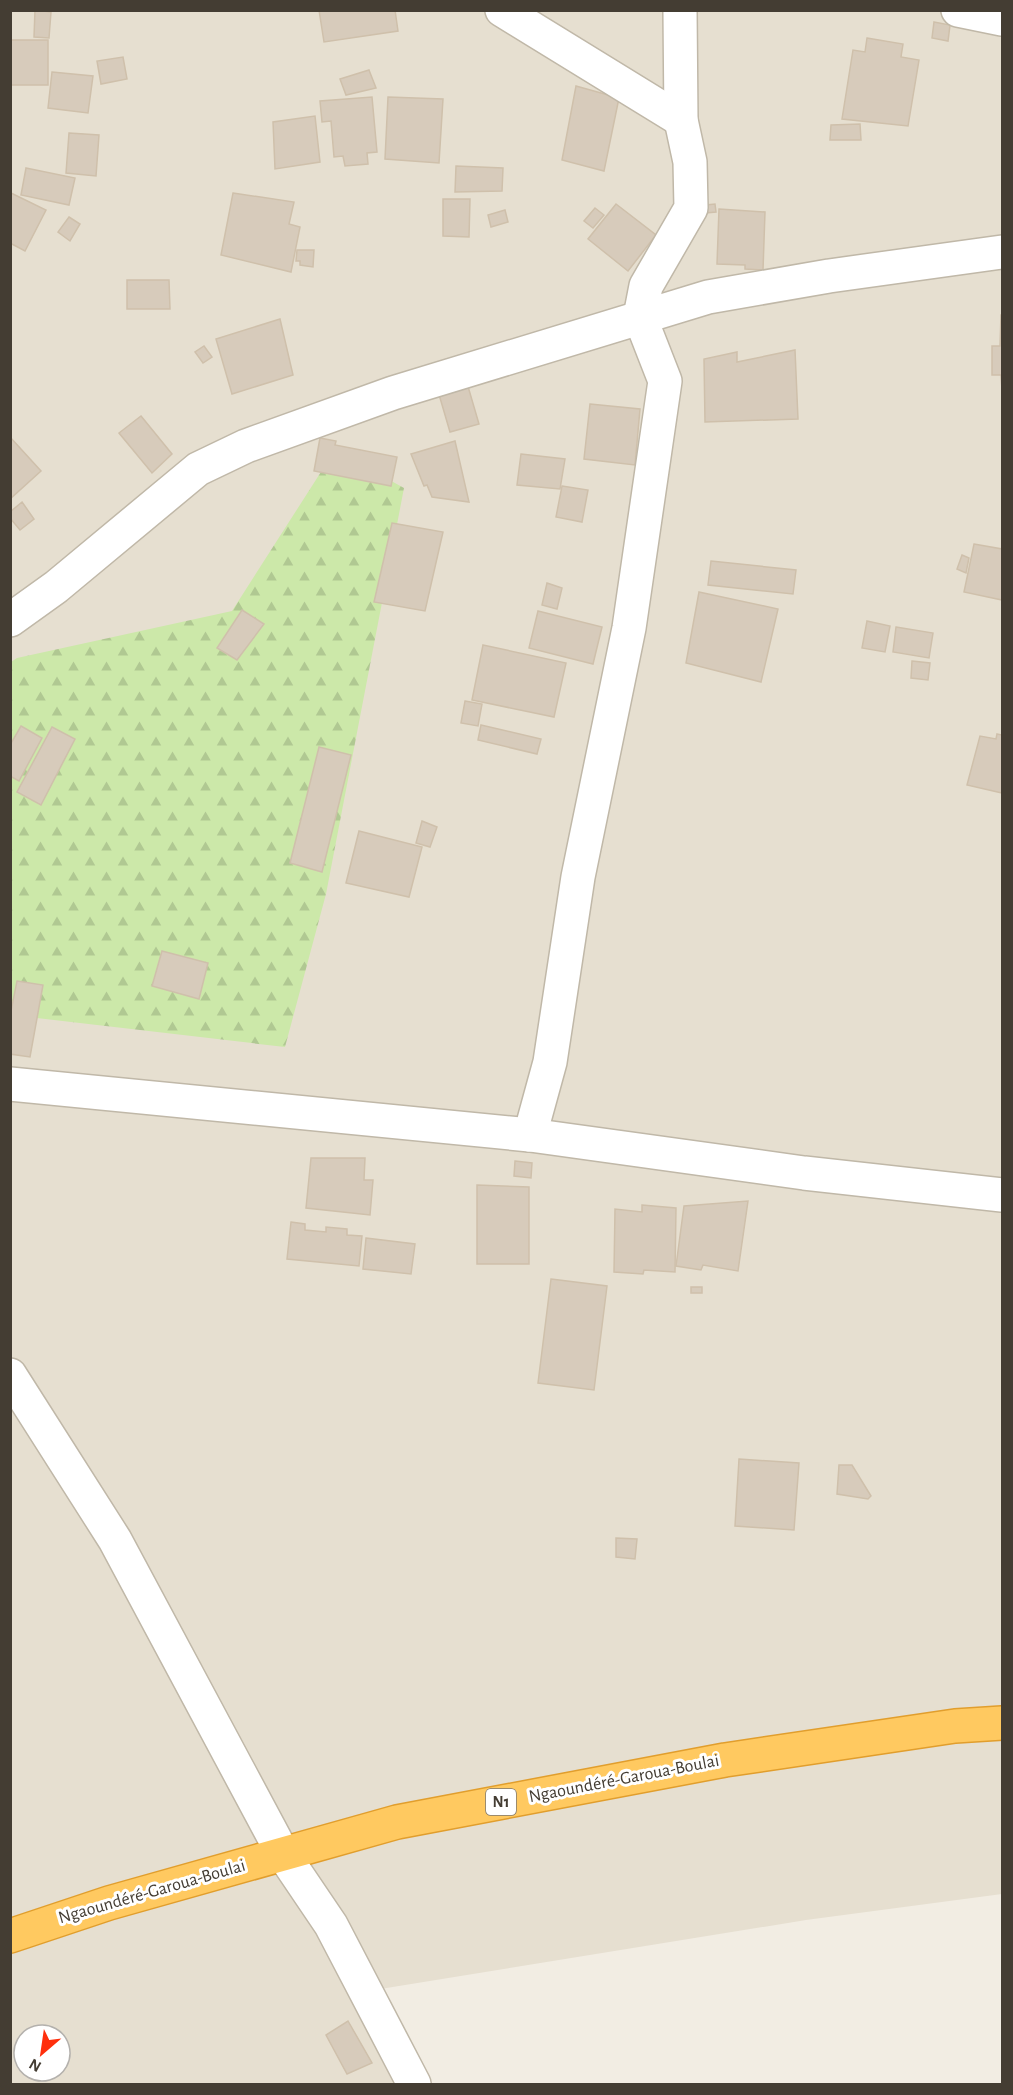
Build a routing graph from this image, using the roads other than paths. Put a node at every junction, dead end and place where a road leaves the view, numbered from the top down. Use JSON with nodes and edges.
{"nodes":[{"id":1,"x":502,"y":10,"type":"edge"},
{"id":2,"x":680,"y":10,"type":"edge"},
{"id":3,"x":958,"y":10,"type":"edge"},
{"id":4,"x":1002,"y":19,"type":"edge"},
{"id":5,"x":681,"y":120,"type":"junction"},
{"id":6,"x":1002,"y":252,"type":"edge"},
{"id":7,"x":640,"y":316,"type":"junction"},
{"id":8,"x":10,"y":620,"type":"edge"},
{"id":9,"x":10,"y":1084,"type":"edge"},
{"id":10,"x":530,"y":1135,"type":"junction"},
{"id":11,"x":1002,"y":1195,"type":"edge"},
{"id":12,"x":10,"y":1375,"type":"edge"},
{"id":13,"x":1002,"y":1723,"type":"edge"},
{"id":14,"x":282,"y":1854,"type":"junction"},
{"id":15,"x":10,"y":1936,"type":"edge"},
{"id":16,"x":414,"y":2085,"type":"edge"}],
"edges":[{"from":1,"to":5,"type":"street"},
{"from":2,"to":5,"type":"street"},
{"from":3,"to":4,"type":"street"},
{"from":5,"to":7,"type":"street"},
{"from":6,"to":7,"type":"street"},
{"from":7,"to":8,"type":"street"},
{"from":7,"to":10,"type":"street"},
{"from":9,"to":10,"type":"street"},
{"from":10,"to":11,"type":"street"},
{"from":12,"to":14,"type":"street"},
{"from":13,"to":14,"type":"highway","name":"Ngaoundéré-Garoua-Boulai","number":"N1"},
{"from":14,"to":15,"type":"highway","name":"Ngaoundéré-Garoua-Boulai","number":"N1"},
{"from":14,"to":16,"type":"street"}]}
